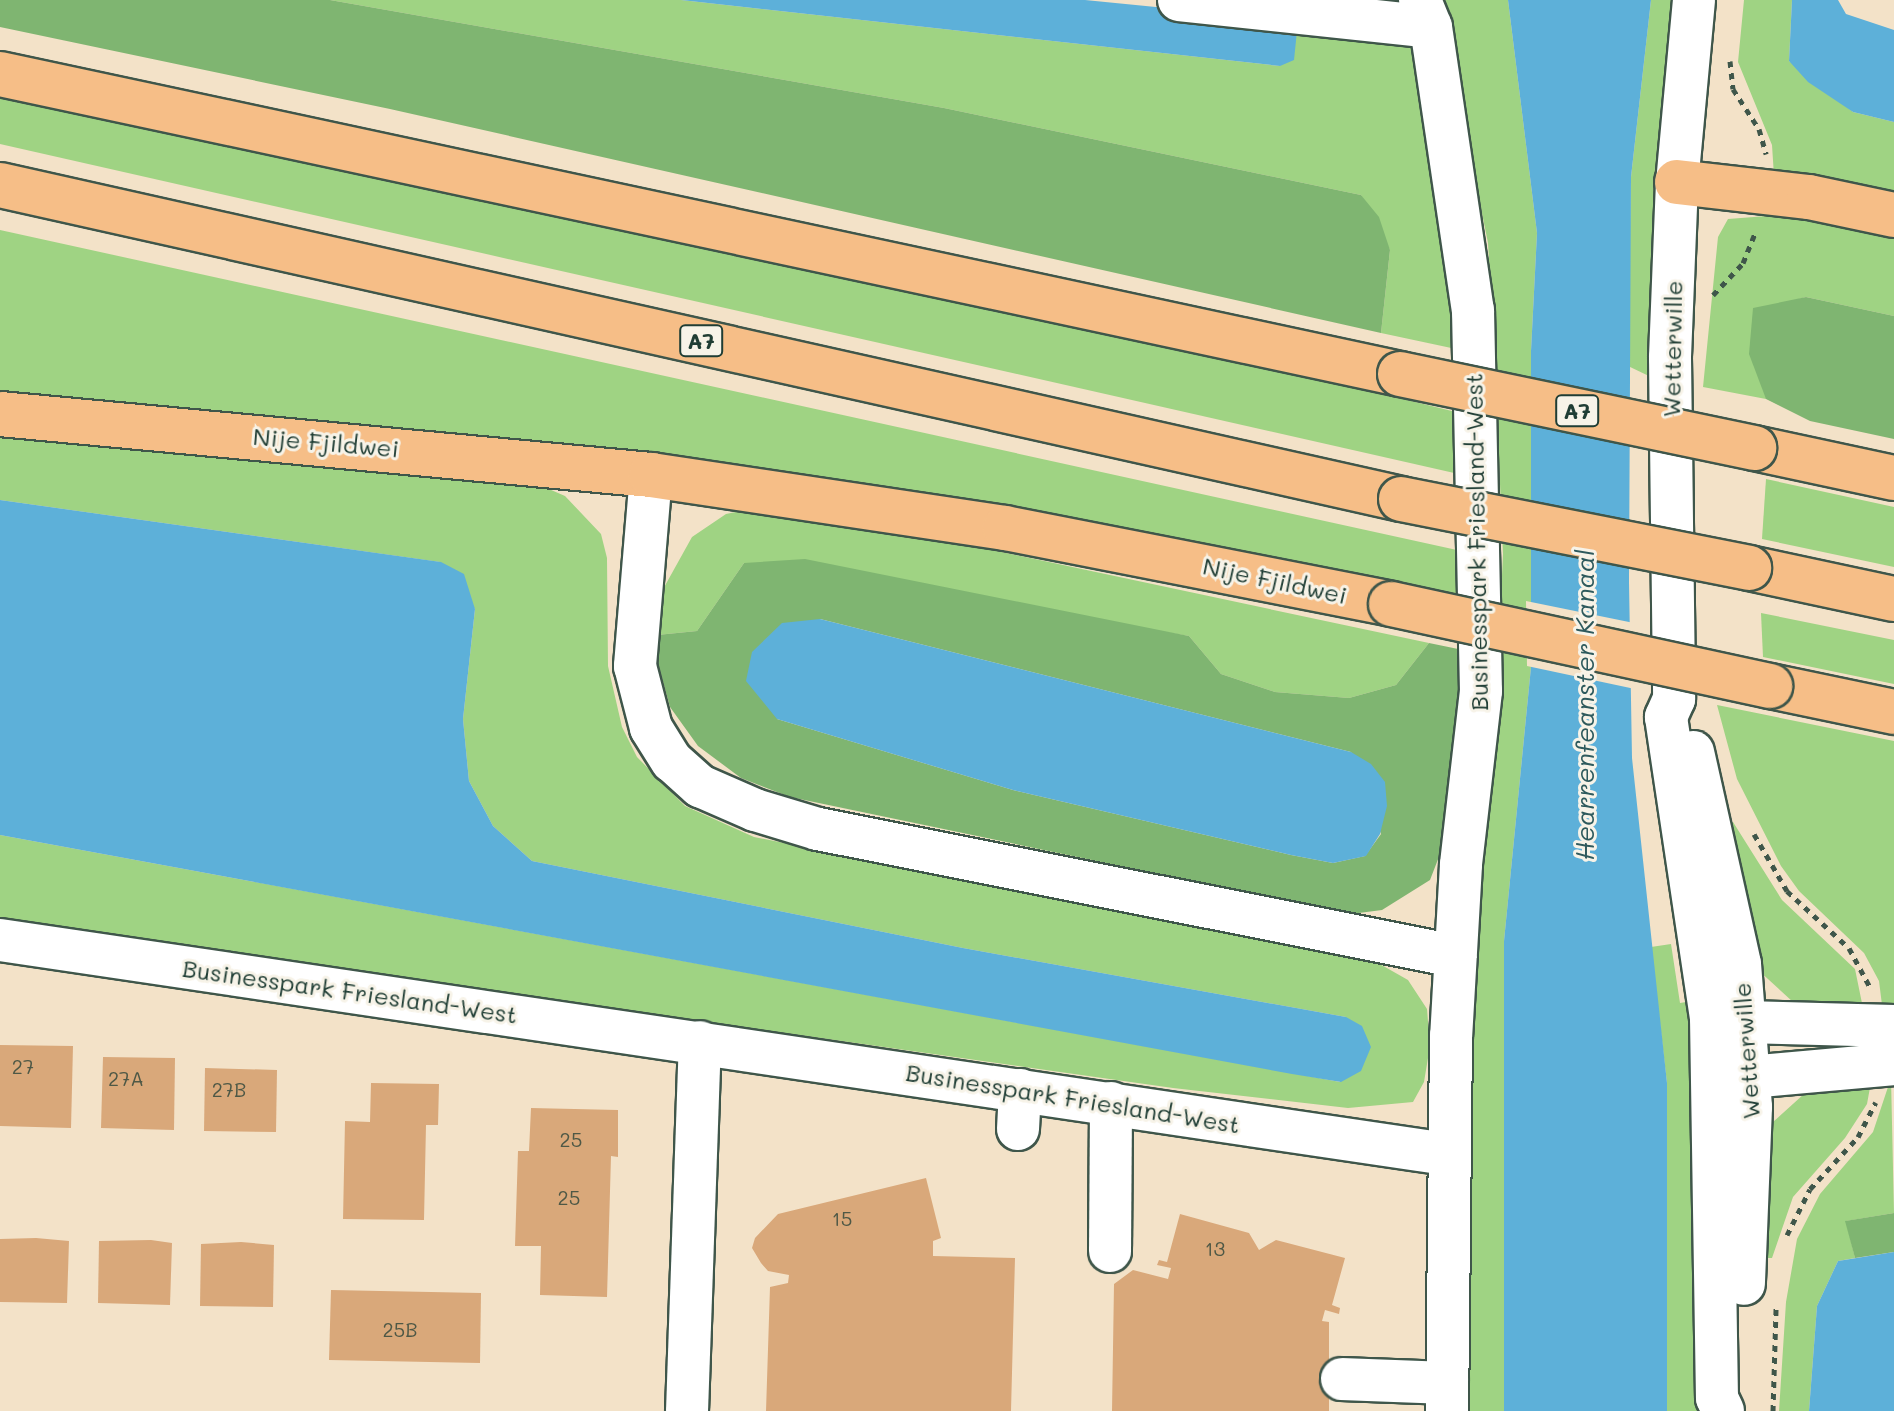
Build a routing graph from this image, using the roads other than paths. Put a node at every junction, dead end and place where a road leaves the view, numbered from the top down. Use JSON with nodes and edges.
{"nodes":[{"id":1,"x":1179,"y":0,"type":"edge"},
{"id":2,"x":1694,"y":0,"type":"edge"},
{"id":3,"x":1426,"y":14,"type":"edge"},
{"id":4,"x":0,"y":74,"type":"edge"},
{"id":5,"x":1677,"y":182,"type":"junction"},
{"id":6,"x":0,"y":185,"type":"edge"},
{"id":7,"x":1894,"y":215,"type":"edge"},
{"id":8,"x":0,"y":414,"type":"edge"},
{"id":9,"x":651,"y":475,"type":"junction"},
{"id":10,"x":1894,"y":478,"type":"edge"},
{"id":11,"x":1894,"y":599,"type":"edge"},
{"id":12,"x":1674,"y":699,"type":"junction"},
{"id":13,"x":1894,"y":712,"type":"edge"},
{"id":14,"x":0,"y":940,"type":"edge"},
{"id":15,"x":1455,"y":956,"type":"junction"},
{"id":16,"x":1884,"y":1013,"type":"edge"},
{"id":17,"x":1745,"y":1022,"type":"junction"},
{"id":18,"x":700,"y":1042,"type":"junction"},
{"id":19,"x":1714,"y":1057,"type":"junction"},
{"id":20,"x":1749,"y":1077,"type":"junction"},
{"id":21,"x":1886,"y":1080,"type":"edge"},
{"id":22,"x":1111,"y":1103,"type":"junction"},
{"id":23,"x":1446,"y":1154,"type":"junction"},
{"id":24,"x":1110,"y":1251,"type":"dead end"},
{"id":25,"x":1342,"y":1379,"type":"dead end"},
{"id":26,"x":1447,"y":1397,"type":"edge"},
{"id":27,"x":687,"y":1411,"type":"edge"},
{"id":28,"x":1723,"y":1411,"type":"edge"},
{"id":29,"x":1734,"y":1411,"type":"edge"}],
"edges":[{"from":1,"to":3,"type":"street"},
{"from":2,"to":5,"type":"street","name":"Wetterwille"},
{"from":3,"to":15,"type":"street","name":"Businesspark Friesland-West"},
{"from":4,"to":10,"type":"main road","number":"A7","bridge":true},
{"from":5,"to":7,"type":"main road"},
{"from":5,"to":12,"type":"street","name":"Wetterwille"},
{"from":6,"to":11,"type":"main road","number":"A7","bridge":true},
{"from":8,"to":9,"type":"main road","name":"Nije Fjildwei"},
{"from":9,"to":13,"type":"main road","name":"Nije Fjildwei","bridge":true},
{"from":9,"to":15,"type":"street"},
{"from":12,"to":17,"type":"street","name":"Wetterwille"},
{"from":12,"to":19,"type":"street","name":"Wetterwille"},
{"from":14,"to":18,"type":"street","name":"Businesspark Friesland-West"},
{"from":15,"to":23,"type":"street","name":"Businesspark Friesland-West"},
{"from":16,"to":17,"type":"street"},
{"from":17,"to":19,"type":"street"},
{"from":17,"to":20,"type":"street","name":"Wetterwille"},
{"from":18,"to":22,"type":"street","name":"Businesspark Friesland-West"},
{"from":18,"to":27,"type":"street"},
{"from":19,"to":20,"type":"street"},
{"from":19,"to":28,"type":"street","name":"Wetterwille"},
{"from":20,"to":21,"type":"street"},
{"from":20,"to":29,"type":"street","name":"Wetterwille"},
{"from":22,"to":23,"type":"street","name":"Businesspark Friesland-West"},
{"from":22,"to":24,"type":"street"},
{"from":23,"to":26,"type":"street","name":"Businesspark Friesland-West"},
{"from":25,"to":26,"type":"street"}]}
